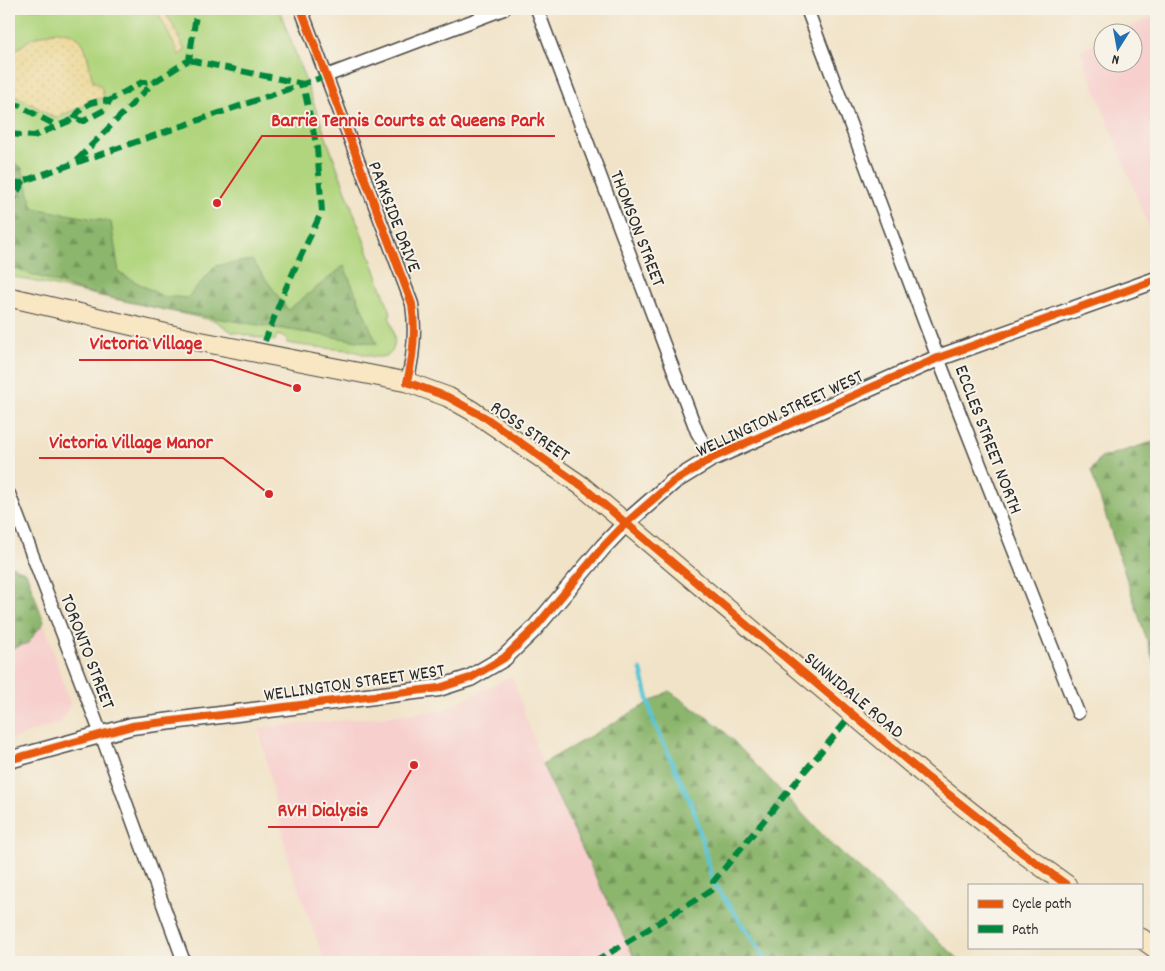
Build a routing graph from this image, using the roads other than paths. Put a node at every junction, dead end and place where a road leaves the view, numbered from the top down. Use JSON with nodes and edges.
{"nodes":[{"id":1,"x":301,"y":9,"type":"edge"},
{"id":2,"x":504,"y":9,"type":"edge"},
{"id":3,"x":536,"y":9,"type":"edge"},
{"id":4,"x":806,"y":9,"type":"edge"},
{"id":5,"x":326,"y":76,"type":"junction"},
{"id":6,"x":1156,"y":280,"type":"edge"},
{"id":7,"x":9,"y":297,"type":"edge"},
{"id":8,"x":938,"y":358,"type":"junction"},
{"id":9,"x":407,"y":382,"type":"junction"},
{"id":10,"x":712,"y":458,"type":"junction"},
{"id":11,"x":9,"y":494,"type":"edge"},
{"id":12,"x":626,"y":523,"type":"junction"},
{"id":13,"x":1078,"y":713,"type":"dead end"},
{"id":14,"x":101,"y":734,"type":"junction"},
{"id":15,"x":9,"y":760,"type":"edge"},
{"id":16,"x":1066,"y":884,"type":"edge"},
{"id":17,"x":1142,"y":939,"type":"edge"},
{"id":18,"x":1156,"y":948,"type":"edge"},
{"id":19,"x":184,"y":962,"type":"edge"}],
"edges":[{"from":1,"to":5,"type":"street","name":"PARKSIDE DRIVE"},
{"from":2,"to":5,"type":"street"},
{"from":3,"to":10,"type":"street","name":"THOMSON STREET"},
{"from":4,"to":8,"type":"street","name":"ECCLES STREET NORTH"},
{"from":5,"to":9,"type":"street","name":"PARKSIDE DRIVE"},
{"from":6,"to":8,"type":"street","name":"WELLINGTON STREET WEST"},
{"from":7,"to":9,"type":"main road","name":"ROSS STREET"},
{"from":8,"to":10,"type":"street","name":"WELLINGTON STREET WEST"},
{"from":8,"to":13,"type":"street","name":"ECCLES STREET NORTH"},
{"from":9,"to":12,"type":"main road","name":"ROSS STREET"},
{"from":10,"to":12,"type":"street","name":"WELLINGTON STREET WEST"},
{"from":11,"to":14,"type":"street","name":"TORONTO STREET"},
{"from":12,"to":14,"type":"street","name":"WELLINGTON STREET WEST"},
{"from":12,"to":16,"type":"main road","name":"SUNNIDALE ROAD"},
{"from":14,"to":15,"type":"street","name":"WELLINGTON STREET WEST"},
{"from":14,"to":19,"type":"street","name":"TORONTO STREET"},
{"from":17,"to":18,"type":"main road"}]}
